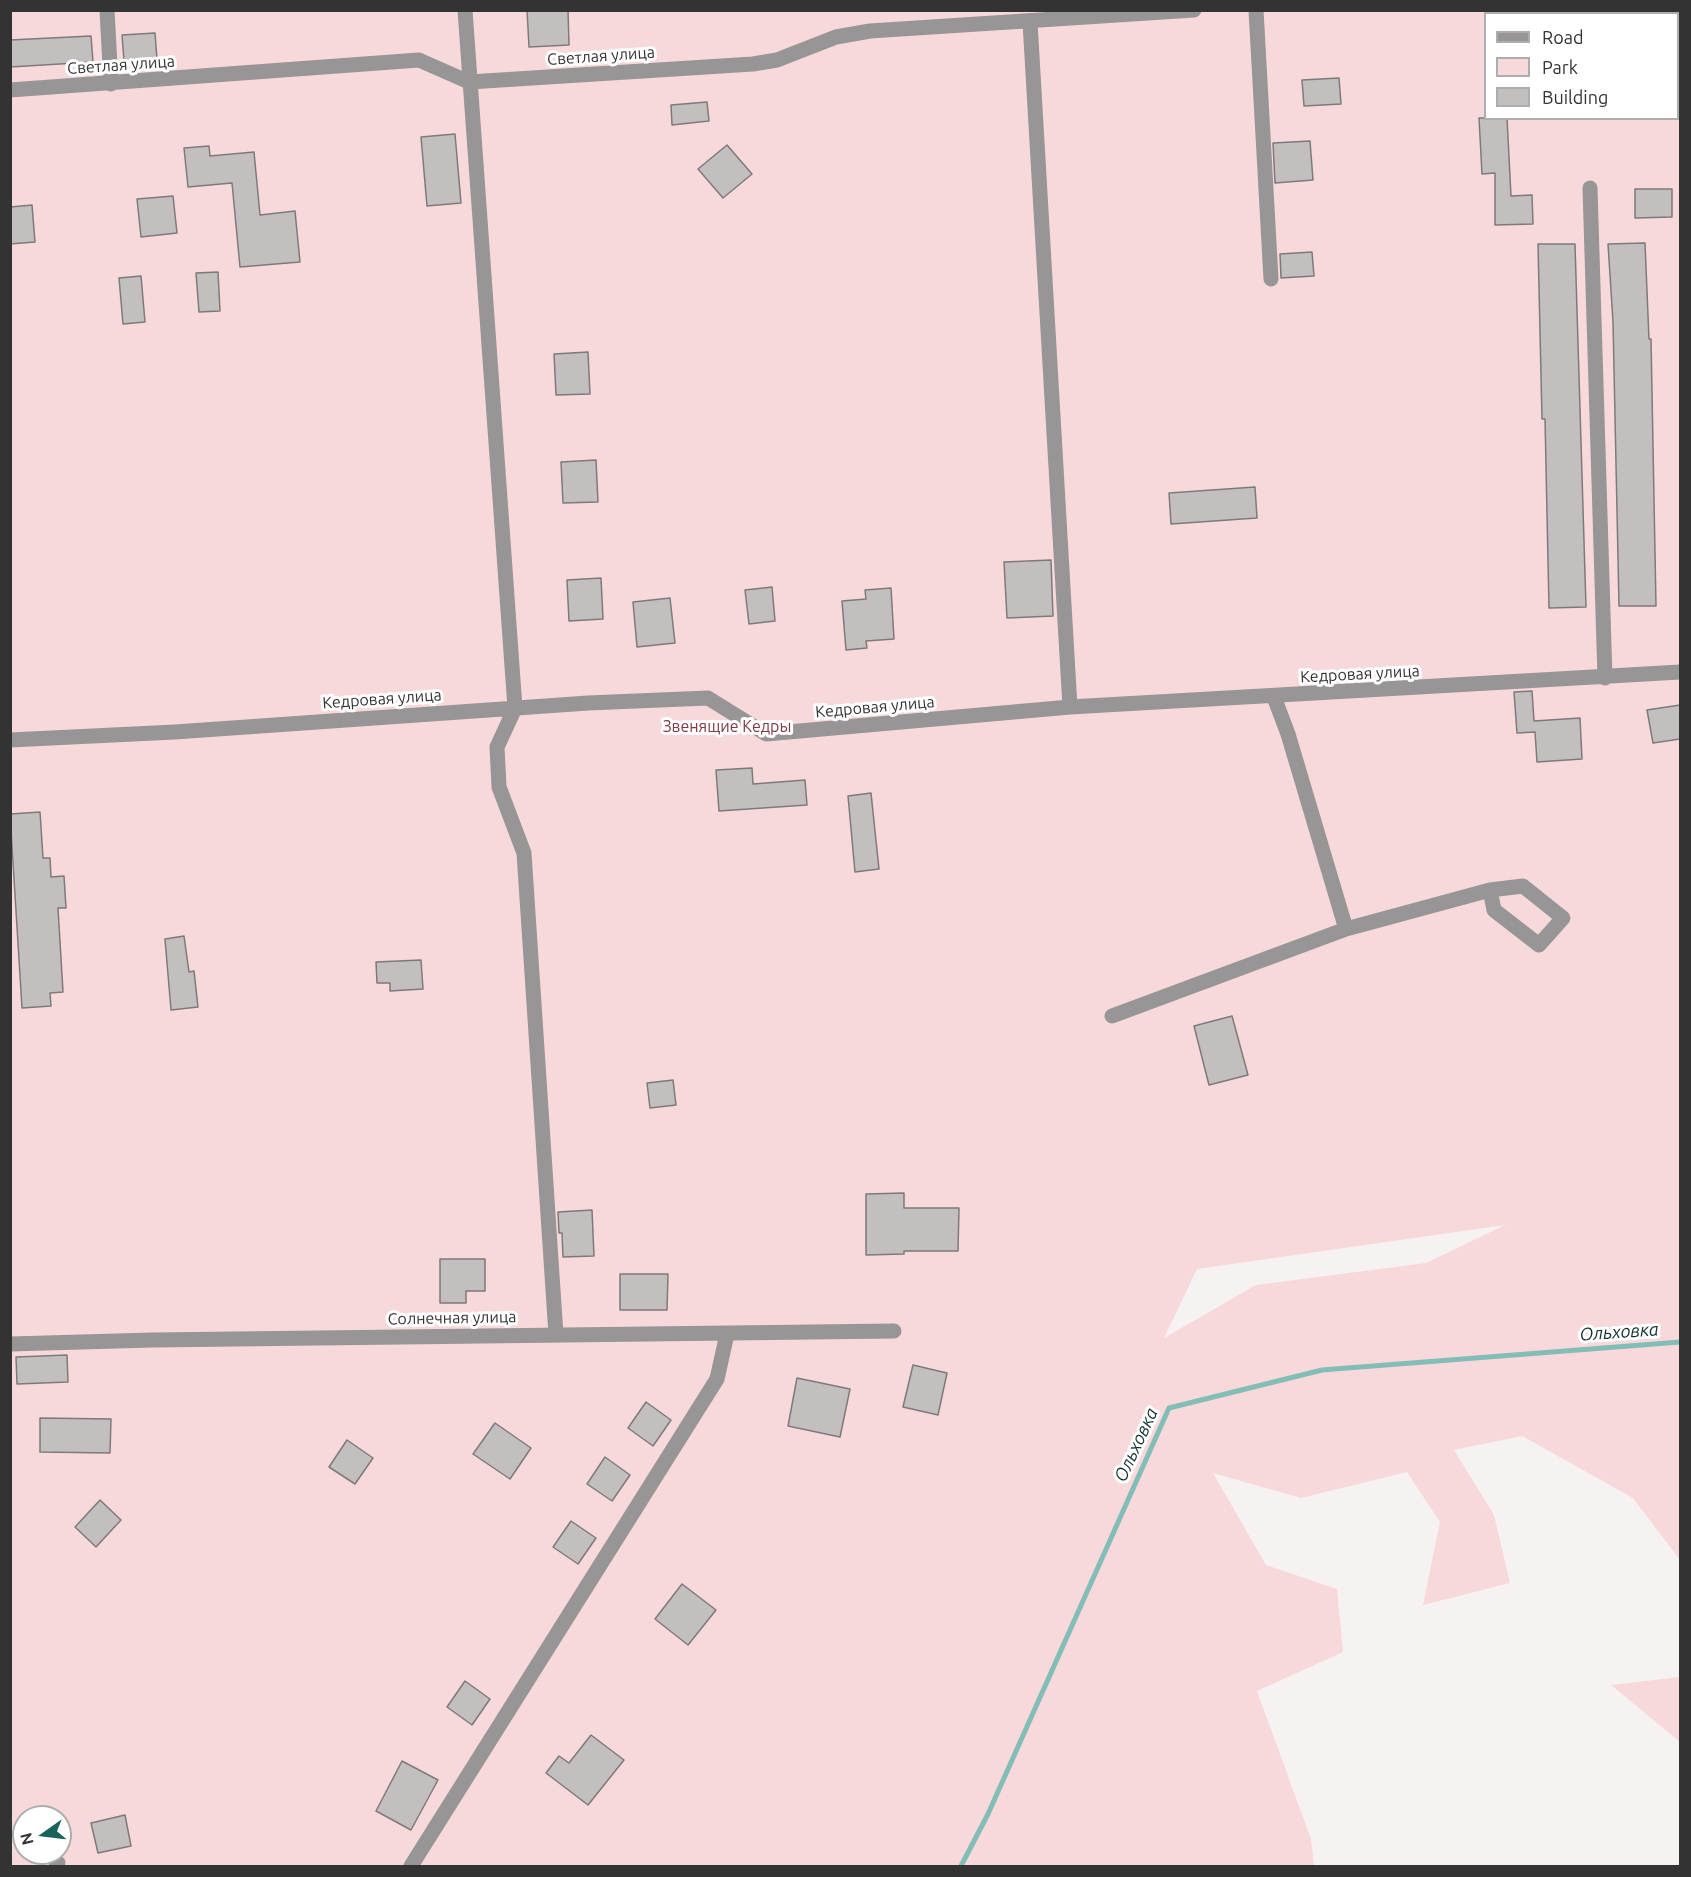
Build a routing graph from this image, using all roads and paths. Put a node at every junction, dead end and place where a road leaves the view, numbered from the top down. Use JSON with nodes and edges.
{"nodes":[{"id":1,"x":107,"y":10,"type":"edge"},
{"id":2,"x":465,"y":10,"type":"edge"},
{"id":3,"x":1194,"y":10,"type":"edge"},
{"id":4,"x":1256,"y":10,"type":"edge"},
{"id":5,"x":1030,"y":22,"type":"junction"},
{"id":6,"x":469,"y":82,"type":"junction"},
{"id":7,"x":111,"y":84,"type":"junction"},
{"id":8,"x":10,"y":90,"type":"edge"},
{"id":9,"x":1590,"y":188,"type":"dead end"},
{"id":10,"x":1271,"y":279,"type":"dead end"},
{"id":11,"x":1680,"y":672,"type":"edge"},
{"id":12,"x":1605,"y":678,"type":"junction"},
{"id":13,"x":1274,"y":697,"type":"junction"},
{"id":14,"x":1070,"y":707,"type":"junction"},
{"id":15,"x":515,"y":708,"type":"junction"},
{"id":16,"x":10,"y":740,"type":"edge"},
{"id":17,"x":1490,"y":890,"type":"junction"},
{"id":18,"x":1346,"y":929,"type":"junction"},
{"id":19,"x":1112,"y":1016,"type":"dead end"},
{"id":20,"x":894,"y":1331,"type":"dead end"},
{"id":21,"x":727,"y":1334,"type":"junction"},
{"id":22,"x":556,"y":1335,"type":"junction"},
{"id":23,"x":10,"y":1344,"type":"edge"},
{"id":24,"x":411,"y":1866,"type":"edge"}],
"edges":[{"from":1,"to":7,"type":"street"},
{"from":2,"to":6,"type":"street"},
{"from":3,"to":5,"type":"street","name":"Светлая улица"},
{"from":4,"to":10,"type":"street"},
{"from":5,"to":6,"type":"street","name":"Светлая улица"},
{"from":5,"to":14,"type":"street"},
{"from":6,"to":7,"type":"street","name":"Светлая улица"},
{"from":6,"to":15,"type":"street"},
{"from":7,"to":8,"type":"street","name":"Светлая улица"},
{"from":9,"to":12,"type":"street"},
{"from":11,"to":12,"type":"street","name":"Кедровая улица"},
{"from":12,"to":13,"type":"street","name":"Кедровая улица"},
{"from":13,"to":14,"type":"street","name":"Кедровая улица"},
{"from":13,"to":18,"type":"street"},
{"from":14,"to":15,"type":"street","name":"Кедровая улица"},
{"from":15,"to":16,"type":"street","name":"Кедровая улица"},
{"from":15,"to":22,"type":"street"},
{"from":17,"to":17,"type":"street"},
{"from":17,"to":18,"type":"street"},
{"from":18,"to":19,"type":"street"},
{"from":20,"to":21,"type":"street","name":"Солнечная улица"},
{"from":21,"to":22,"type":"street","name":"Солнечная улица"},
{"from":21,"to":24,"type":"street"},
{"from":22,"to":23,"type":"street","name":"Солнечная улица"}]}
